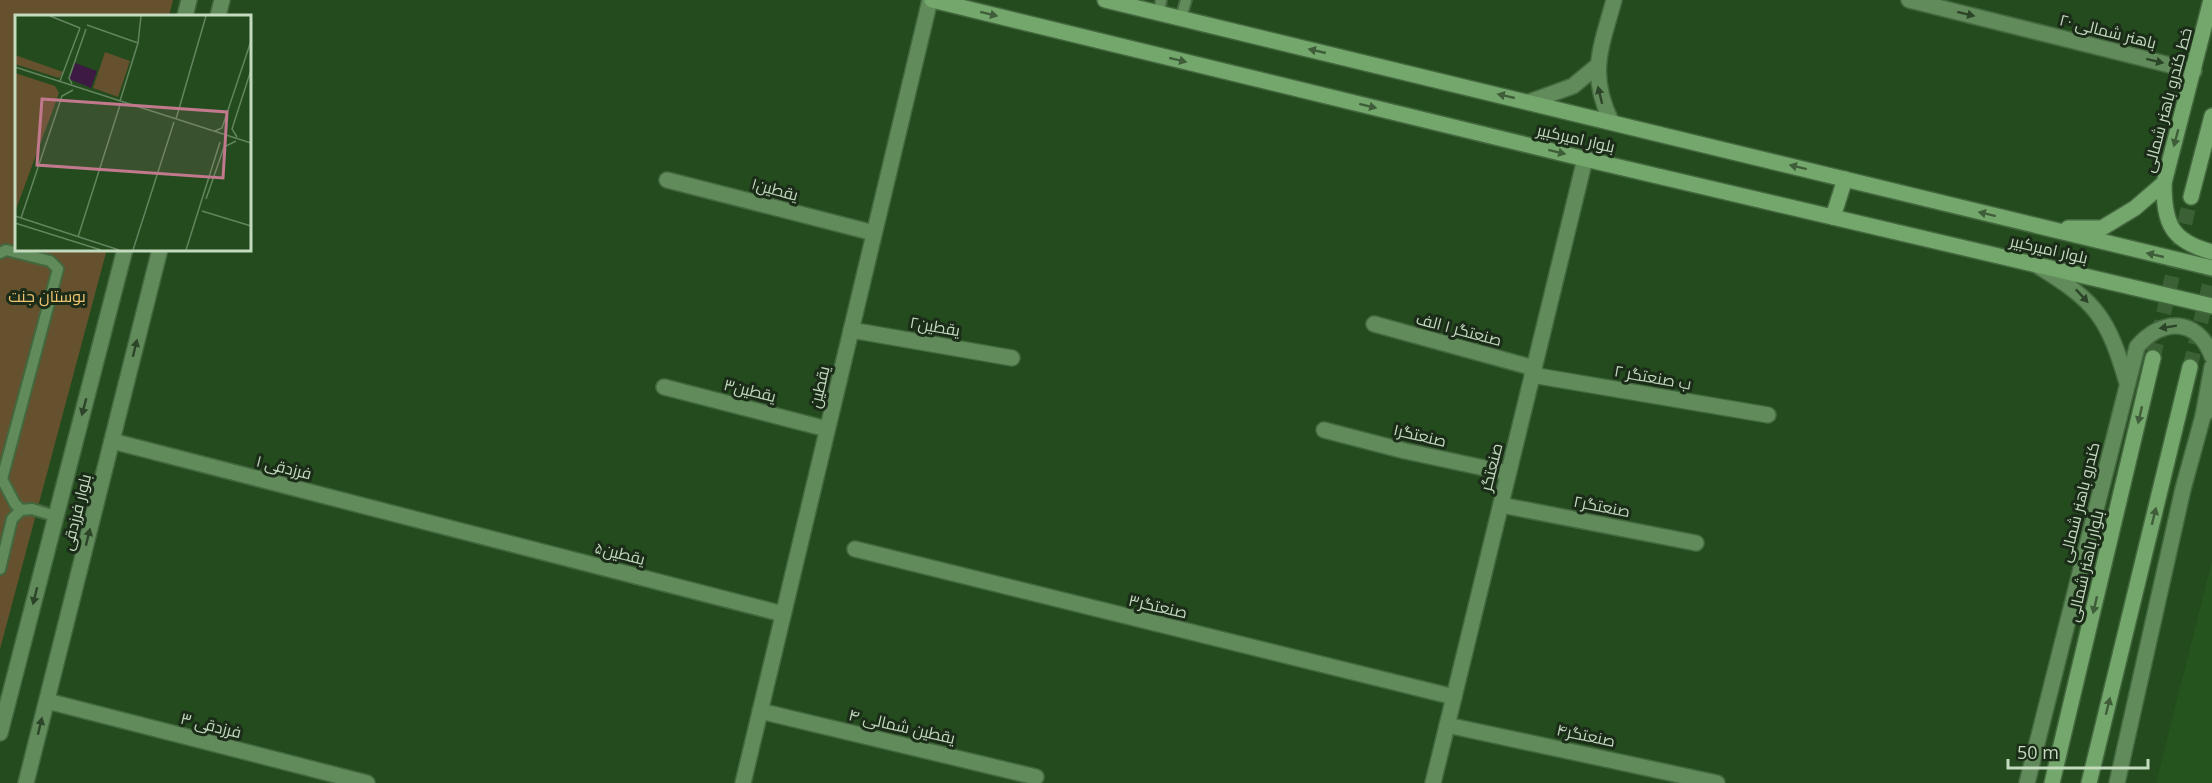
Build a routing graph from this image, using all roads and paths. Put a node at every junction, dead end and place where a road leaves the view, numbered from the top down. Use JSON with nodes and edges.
{"nodes":[{"id":1,"x":189,"y":0,"type":"edge"},
{"id":2,"x":222,"y":0,"type":"edge"},
{"id":3,"x":931,"y":0,"type":"edge"},
{"id":4,"x":1105,"y":0,"type":"edge"},
{"id":5,"x":1186,"y":0,"type":"edge"},
{"id":6,"x":1614,"y":0,"type":"edge"},
{"id":7,"x":1909,"y":0,"type":"edge"},
{"id":8,"x":2211,"y":0,"type":"edge"},
{"id":9,"x":1160,"y":7,"type":"edge"},
{"id":10,"x":185,"y":15,"type":"edge"},
{"id":11,"x":218,"y":15,"type":"edge"},
{"id":12,"x":1181,"y":18,"type":"junction"},
{"id":13,"x":1597,"y":66,"type":"junction"},
{"id":14,"x":2194,"y":70,"type":"junction"},
{"id":15,"x":1529,"y":102,"type":"junction"},
{"id":16,"x":2212,"y":116,"type":"edge"},
{"id":17,"x":1611,"y":121,"type":"junction"},
{"id":18,"x":1584,"y":159,"type":"junction"},
{"id":19,"x":1845,"y":179,"type":"junction"},
{"id":20,"x":667,"y":180,"type":"dead end"},
{"id":21,"x":2164,"y":183,"type":"junction"},
{"id":22,"x":2191,"y":197,"type":"tunnel mouth"},
{"id":23,"x":1833,"y":217,"type":"junction"},
{"id":24,"x":2044,"y":228,"type":"junction"},
{"id":25,"x":874,"y":234,"type":"junction"},
{"id":26,"x":124,"y":250,"type":"edge"},
{"id":27,"x":160,"y":250,"type":"edge"},
{"id":28,"x":2212,"y":252,"type":"edge"},
{"id":29,"x":0,"y":254,"type":"edge"},
{"id":30,"x":2034,"y":263,"type":"junction"},
{"id":31,"x":2212,"y":268,"type":"edge"},
{"id":32,"x":2212,"y":306,"type":"edge"},
{"id":33,"x":1374,"y":324,"type":"dead end"},
{"id":34,"x":851,"y":330,"type":"junction"},
{"id":35,"x":2212,"y":356,"type":"edge"},
{"id":36,"x":1012,"y":358,"type":"dead end"},
{"id":37,"x":2153,"y":358,"type":"tunnel mouth"},
{"id":38,"x":2190,"y":367,"type":"tunnel mouth"},
{"id":39,"x":2212,"y":367,"type":"edge"},
{"id":40,"x":1533,"y":371,"type":"junction"},
{"id":41,"x":2127,"y":383,"type":"junction"},
{"id":42,"x":664,"y":387,"type":"dead end"},
{"id":43,"x":2208,"y":410,"type":"edge"},
{"id":44,"x":1768,"y":415,"type":"dead end"},
{"id":45,"x":827,"y":429,"type":"junction"},
{"id":46,"x":1324,"y":430,"type":"dead end"},
{"id":47,"x":112,"y":441,"type":"junction"},
{"id":48,"x":1508,"y":473,"type":"junction"},
{"id":49,"x":1,"y":478,"type":"edge"},
{"id":50,"x":1501,"y":505,"type":"junction"},
{"id":51,"x":21,"y":510,"type":"junction"},
{"id":52,"x":56,"y":516,"type":"junction"},
{"id":53,"x":448,"y":528,"type":"joint"},
{"id":54,"x":1696,"y":543,"type":"dead end"},
{"id":55,"x":855,"y":549,"type":"dead end"},
{"id":56,"x":0,"y":569,"type":"edge"},
{"id":57,"x":783,"y":614,"type":"junction"},
{"id":58,"x":1454,"y":697,"type":"junction"},
{"id":59,"x":47,"y":701,"type":"junction"},
{"id":60,"x":760,"y":711,"type":"junction"},
{"id":61,"x":1447,"y":725,"type":"junction"},
{"id":62,"x":0,"y":733,"type":"edge"},
{"id":63,"x":1036,"y":777,"type":"dead end"},
{"id":64,"x":26,"y":783,"type":"edge"},
{"id":65,"x":367,"y":783,"type":"edge"},
{"id":66,"x":743,"y":783,"type":"edge"},
{"id":67,"x":1433,"y":783,"type":"edge"},
{"id":68,"x":1717,"y":783,"type":"edge"},
{"id":69,"x":2027,"y":783,"type":"edge"},
{"id":70,"x":2052,"y":783,"type":"edge"},
{"id":71,"x":2089,"y":783,"type":"edge"},
{"id":72,"x":2117,"y":783,"type":"edge"}],
"edges":[{"from":1,"to":10,"type":"street"},
{"from":2,"to":11,"type":"street"},
{"from":3,"to":18,"type":"main road","name":"بلوار امیرکبیر","one_way":true},
{"from":3,"to":25,"type":"street","name":"یقطین"},
{"from":4,"to":9,"type":"main road","name":"بلوار امیرکبیر"},
{"from":5,"to":12,"type":"lane"},
{"from":6,"to":13,"type":"street"},
{"from":7,"to":14,"type":"street","name":"۲۰ باهنر شمالی","one_way":true},
{"from":8,"to":14,"type":"main road","name":"خط کندرو باهنر شمالی"},
{"from":9,"to":12,"type":"main road","name":"بلوار امیرکبیر"},
{"from":15,"to":12,"type":"main road","name":"بلوار امیرکبیر","one_way":true},
{"from":13,"to":15,"type":"street"},
{"from":17,"to":13,"type":"street","one_way":true},
{"from":14,"to":21,"type":"main road","name":"خط کندرو باهنر شمالی","one_way":true},
{"from":15,"to":17,"type":"main road","name":"بلوار امیرکبیر"},
{"from":16,"to":22,"type":"main road"},
{"from":19,"to":17,"type":"main road","name":"بلوار امیرکبیر","one_way":true},
{"from":18,"to":23,"type":"main road","name":"بلوار امیرکبیر"},
{"from":18,"to":40,"type":"street","name":"صنعتگر"},
{"from":19,"to":23,"type":"main road"},
{"from":24,"to":19,"type":"main road","name":"بلوار امیرکبیر","one_way":true},
{"from":20,"to":25,"type":"street","name":"یقطین۱"},
{"from":21,"to":24,"type":"main road","name":"خط کندرو باهنر شمالی"},
{"from":21,"to":28,"type":"main road"},
{"from":23,"to":30,"type":"main road","name":"بلوار امیرکبیر"},
{"from":31,"to":24,"type":"main road","name":"بلوار امیرکبیر","one_way":true},
{"from":25,"to":34,"type":"street","name":"یقطین"},
{"from":26,"to":52,"type":"street","name":"بلوار فرزدقی","one_way":true},
{"from":47,"to":27,"type":"street","name":"بلوار فرزدقی","one_way":true},
{"from":29,"to":49,"type":"lane"},
{"from":30,"to":32,"type":"main road","name":"بلوار امیرکبیر"},
{"from":30,"to":41,"type":"street","one_way":true},
{"from":33,"to":40,"type":"street","name":"صنعتگر ۱ الف"},
{"from":34,"to":36,"type":"street","name":"یقطین۲"},
{"from":34,"to":45,"type":"street","name":"یقطین"},
{"from":35,"to":41,"type":"street","name":"کندرو باهنر شمالی","one_way":true},
{"from":37,"to":70,"type":"main road","name":"بلوار باهنر شمالی","one_way":true},
{"from":71,"to":38,"type":"main road","one_way":true},
{"from":39,"to":43,"type":"street"},
{"from":40,"to":44,"type":"street","name":"۲ ب صنعتگر"},
{"from":40,"to":48,"type":"street","name":"صنعتگر"},
{"from":41,"to":69,"type":"street","name":"کندرو باهنر شمالی"},
{"from":42,"to":45,"type":"street","name":"یقطین۳"},
{"from":43,"to":72,"type":"street"},
{"from":45,"to":57,"type":"street","name":"یقطین"},
{"from":46,"to":48,"type":"street","name":"صنعتگر۱"},
{"from":47,"to":53,"type":"street","name":"فرزدقی ۱"},
{"from":59,"to":47,"type":"street","name":"بلوار فرزدقی","one_way":true},
{"from":48,"to":50,"type":"street","name":"صنعتگر"},
{"from":49,"to":51,"type":"lane"},
{"from":50,"to":54,"type":"street","name":"صنعتگر۲"},
{"from":50,"to":58,"type":"street","name":"صنعتگر"},
{"from":51,"to":52,"type":"lane"},
{"from":51,"to":56,"type":"lane"},
{"from":52,"to":62,"type":"street","name":"بلوار فرزدقی","one_way":true},
{"from":53,"to":57,"type":"street","name":"یقطین۵"},
{"from":55,"to":58,"type":"street","name":"صنعتگر۳"},
{"from":57,"to":60,"type":"street","name":"یقطین"},
{"from":58,"to":61,"type":"street","name":"صنعتگر"},
{"from":64,"to":59,"type":"street","name":"بلوار فرزدقی","one_way":true},
{"from":59,"to":65,"type":"street","name":"فرزدقی ۳"},
{"from":60,"to":63,"type":"street","name":"یقطین شمالی ۴"},
{"from":60,"to":66,"type":"street","name":"یقطین"},
{"from":61,"to":67,"type":"street","name":"صنعتگر"},
{"from":61,"to":68,"type":"street","name":"صنعتگر۴"}]}
